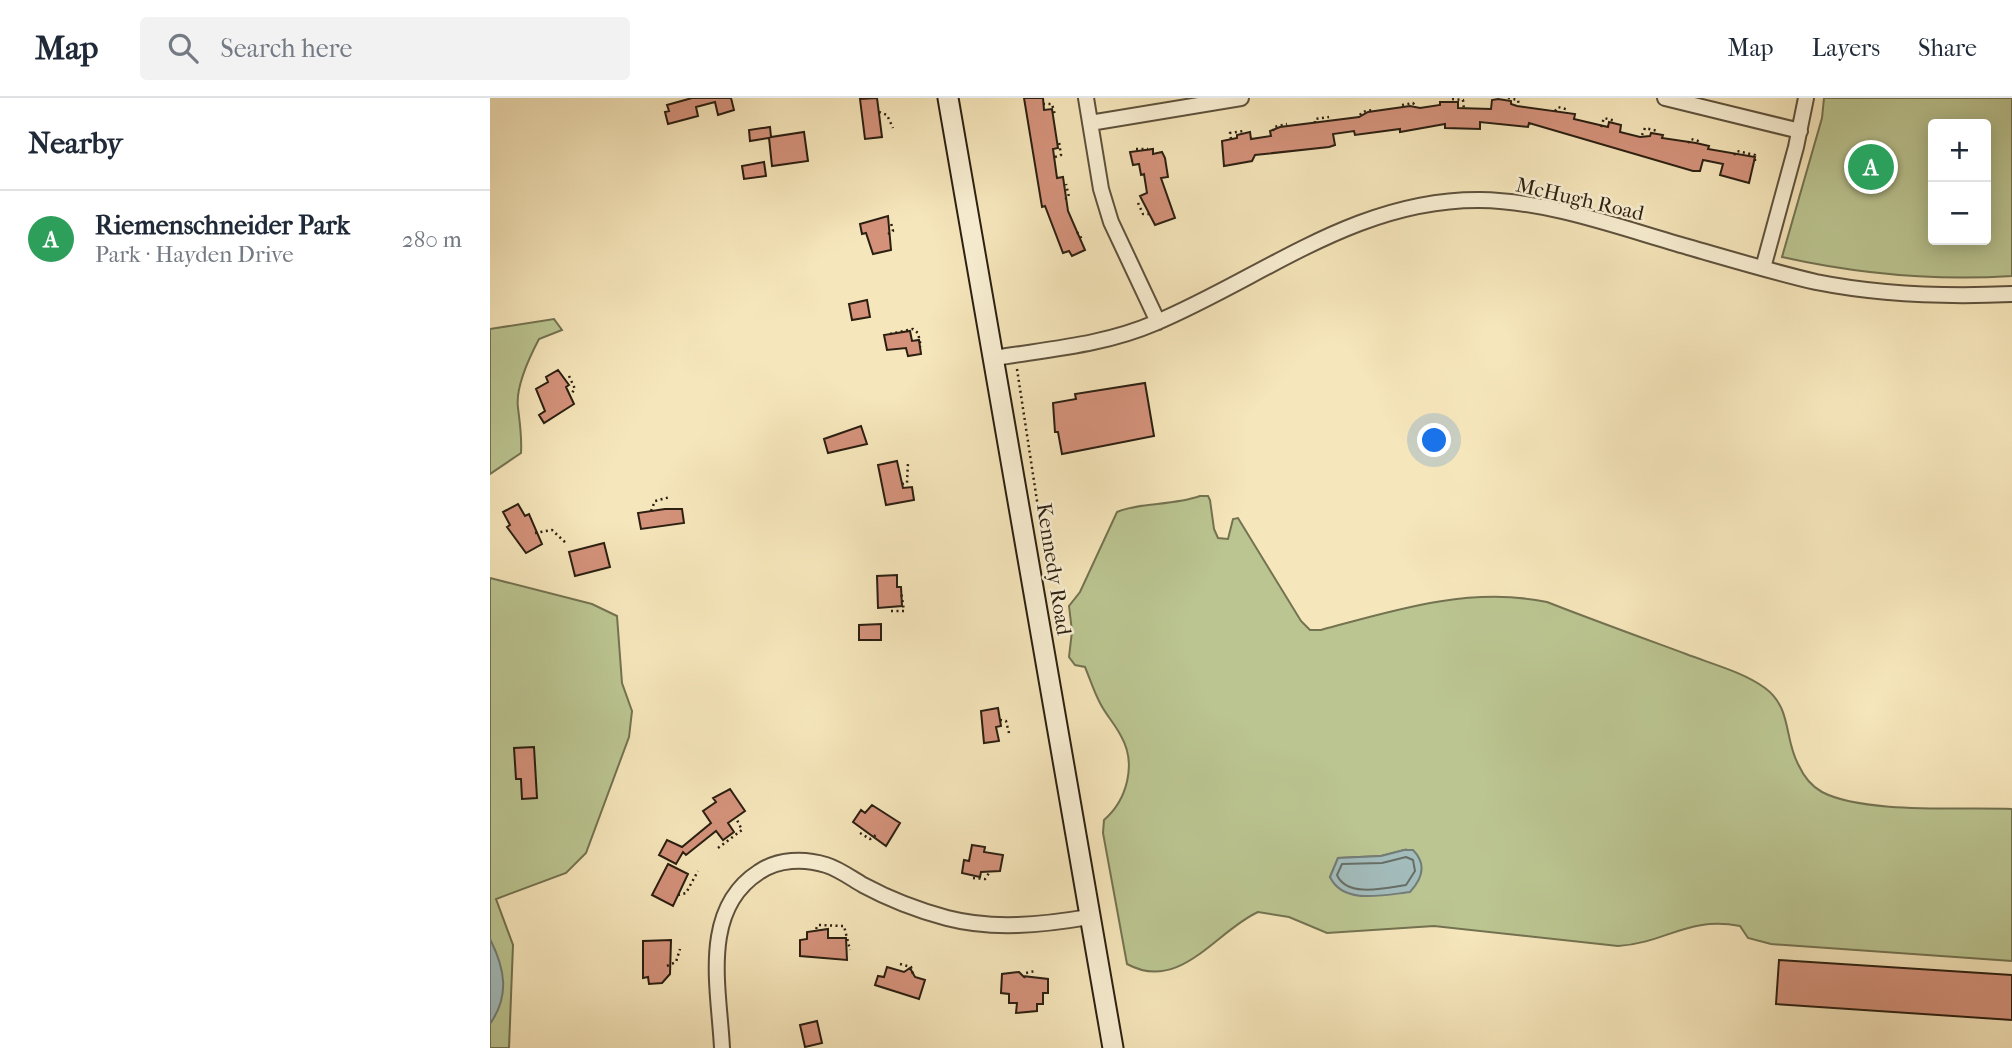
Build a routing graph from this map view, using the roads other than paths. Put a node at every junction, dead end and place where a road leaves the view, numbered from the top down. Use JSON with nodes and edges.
{"nodes":[{"id":1,"x":948,"y":98,"type":"edge"},
{"id":2,"x":1086,"y":98,"type":"edge"},
{"id":3,"x":1241,"y":98,"type":"edge"},
{"id":4,"x":1665,"y":98,"type":"edge"},
{"id":5,"x":1806,"y":98,"type":"edge"},
{"id":6,"x":1090,"y":123,"type":"junction"},
{"id":7,"x":1800,"y":131,"type":"junction"},
{"id":8,"x":1763,"y":268,"type":"junction"},
{"id":9,"x":2012,"y":294,"type":"edge"},
{"id":10,"x":1158,"y":322,"type":"junction"},
{"id":11,"x":995,"y":358,"type":"junction"},
{"id":12,"x":1089,"y":918,"type":"junction"},
{"id":13,"x":722,"y":1048,"type":"edge"},
{"id":14,"x":1113,"y":1048,"type":"edge"}],
"edges":[{"from":1,"to":11,"type":"main road","name":"Kennedy Road"},
{"from":2,"to":6,"type":"street"},
{"from":3,"to":6,"type":"street"},
{"from":4,"to":7,"type":"street"},
{"from":5,"to":7,"type":"street"},
{"from":6,"to":10,"type":"street"},
{"from":7,"to":8,"type":"street"},
{"from":8,"to":9,"type":"street","name":"McHugh Road"},
{"from":8,"to":10,"type":"street","name":"McHugh Road"},
{"from":10,"to":11,"type":"street","name":"McHugh Road"},
{"from":11,"to":12,"type":"main road","name":"Kennedy Road"},
{"from":12,"to":13,"type":"street"},
{"from":12,"to":14,"type":"main road","name":"Kennedy Road"}]}
